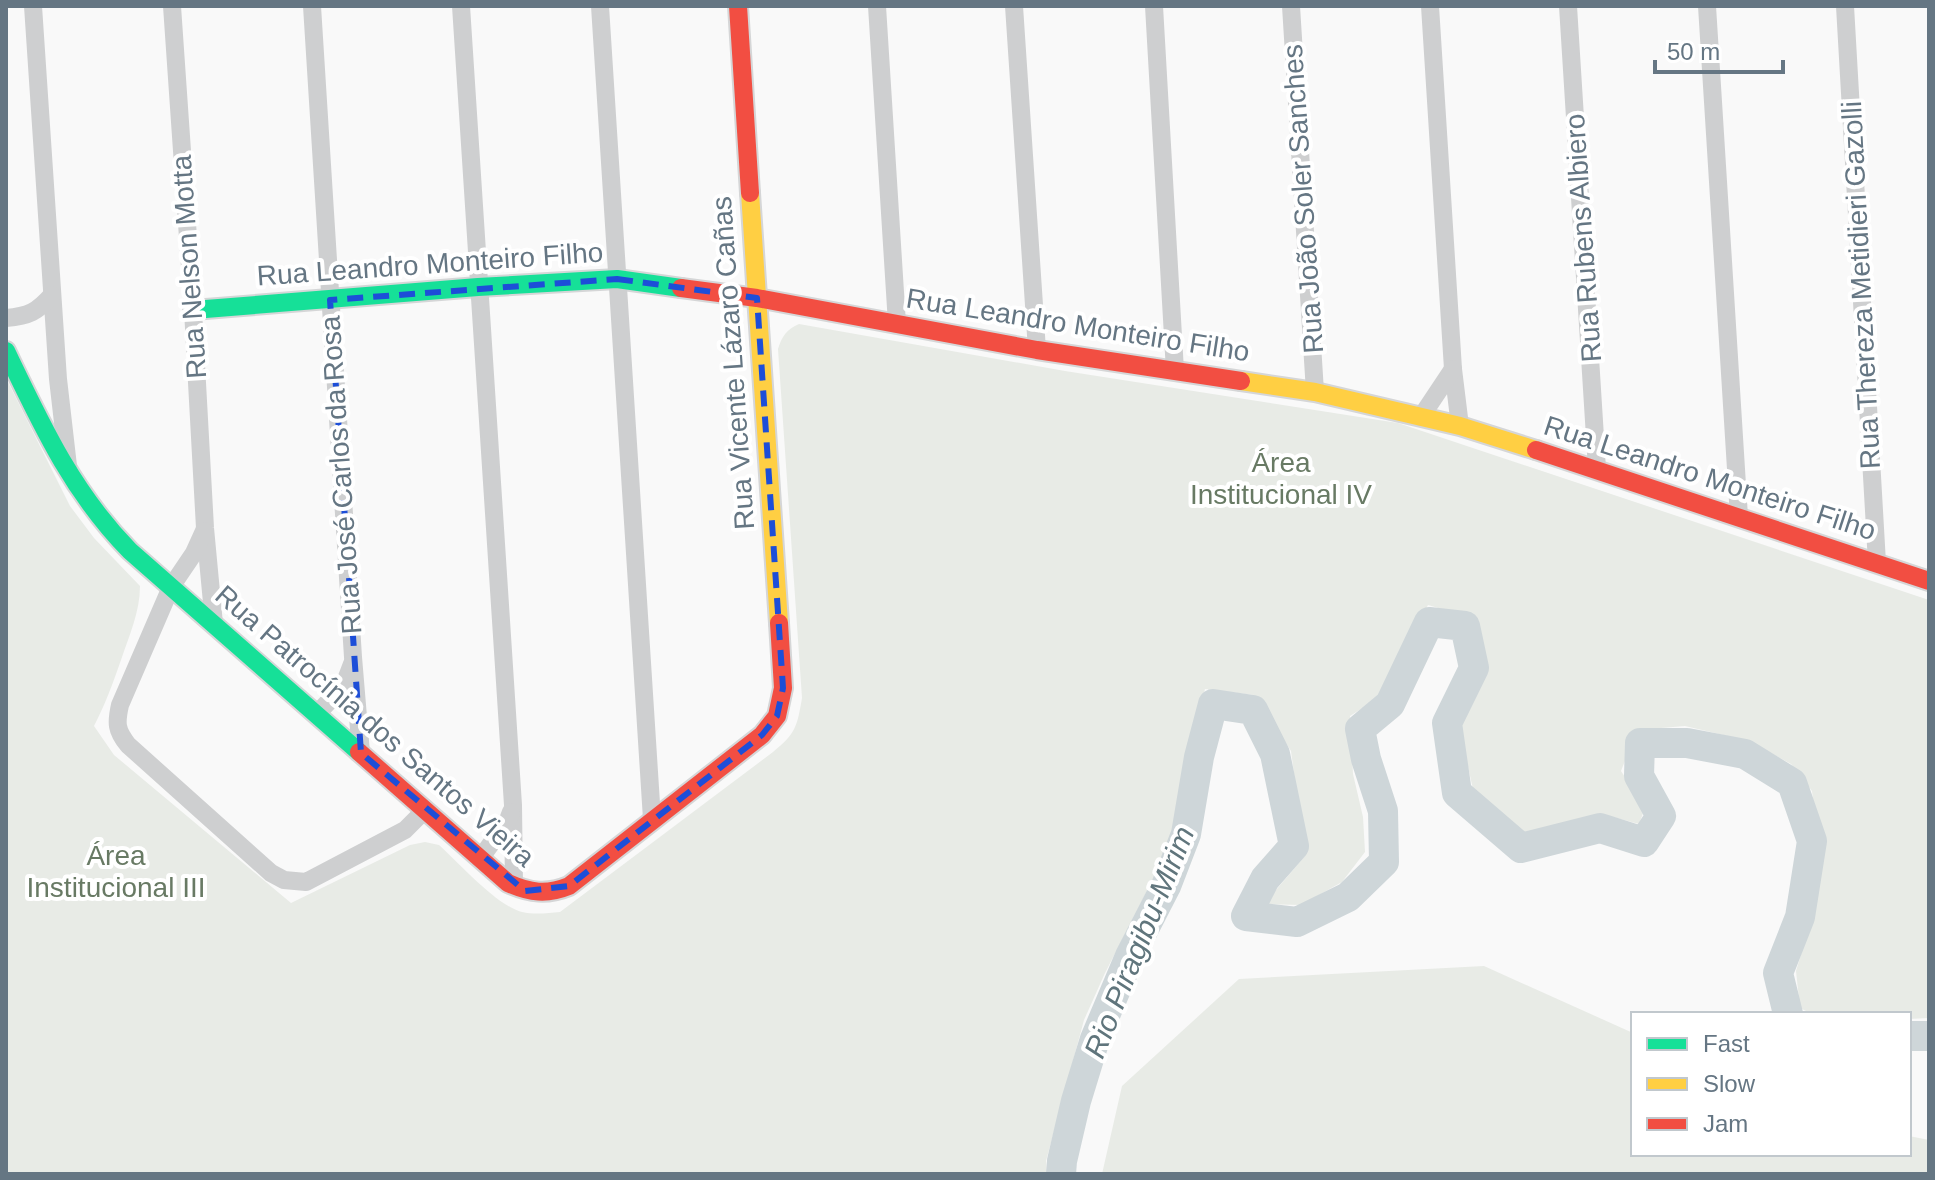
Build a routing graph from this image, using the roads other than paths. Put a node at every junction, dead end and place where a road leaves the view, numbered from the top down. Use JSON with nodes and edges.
{"nodes":[{"id":1,"x":33,"y":6,"type":"edge"},
{"id":2,"x":172,"y":6,"type":"edge"},
{"id":3,"x":312,"y":6,"type":"edge"},
{"id":4,"x":461,"y":6,"type":"edge"},
{"id":5,"x":600,"y":6,"type":"edge"},
{"id":6,"x":738,"y":6,"type":"edge"},
{"id":7,"x":877,"y":6,"type":"edge"},
{"id":8,"x":1014,"y":6,"type":"edge"},
{"id":9,"x":1154,"y":6,"type":"edge"},
{"id":10,"x":1291,"y":6,"type":"edge"},
{"id":11,"x":1430,"y":6,"type":"edge"},
{"id":12,"x":1568,"y":6,"type":"edge"},
{"id":13,"x":1707,"y":6,"type":"edge"},
{"id":14,"x":1845,"y":6,"type":"edge"},
{"id":15,"x":617,"y":279,"type":"junction"},
{"id":16,"x":478,"y":287,"type":"junction"},
{"id":17,"x":52,"y":295,"type":"junction"},
{"id":18,"x":757,"y":298,"type":"junction"},
{"id":19,"x":330,"y":300,"type":"junction"},
{"id":20,"x":193,"y":310,"type":"junction"},
{"id":21,"x":6,"y":318,"type":"edge"},
{"id":22,"x":897,"y":324,"type":"junction"},
{"id":23,"x":1037,"y":350,"type":"junction"},
{"id":24,"x":6,"y":351,"type":"edge"},
{"id":25,"x":1453,"y":369,"type":"junction"},
{"id":26,"x":1175,"y":371,"type":"junction"},
{"id":27,"x":58,"y":379,"type":"junction"},
{"id":28,"x":1315,"y":392,"type":"junction"},
{"id":29,"x":1421,"y":417,"type":"junction"},
{"id":30,"x":1460,"y":426,"type":"junction"},
{"id":31,"x":46,"y":432,"type":"junction"},
{"id":32,"x":1597,"y":469,"type":"junction"},
{"id":33,"x":70,"y":475,"type":"junction"},
{"id":34,"x":1739,"y":517,"type":"junction"},
{"id":35,"x":205,"y":528,"type":"junction"},
{"id":36,"x":1877,"y":563,"type":"junction"},
{"id":37,"x":1929,"y":581,"type":"edge"},
{"id":38,"x":171,"y":587,"type":"junction"},
{"id":39,"x":214,"y":624,"type":"junction"},
{"id":40,"x":353,"y":657,"type":"junction"},
{"id":41,"x":317,"y":714,"type":"junction"},
{"id":42,"x":777,"y":716,"type":"joint"},
{"id":43,"x":361,"y":753,"type":"junction"},
{"id":44,"x":513,"y":805,"type":"junction"},
{"id":45,"x":425,"y":810,"type":"junction"},
{"id":46,"x":652,"y":819,"type":"junction"},
{"id":47,"x":480,"y":859,"type":"junction"},
{"id":48,"x":514,"y":886,"type":"junction"}],
"edges":[{"from":1,"to":17,"type":"street"},
{"from":2,"to":20,"type":"street","name":"Rua Nelson Motta"},
{"from":3,"to":19,"type":"street","name":"Rua José Carlos da Rosa"},
{"from":4,"to":16,"type":"street"},
{"from":5,"to":15,"type":"street"},
{"from":6,"to":18,"type":"street","name":"Rua Vicente Lázaro Cañas"},
{"from":7,"to":22,"type":"street"},
{"from":8,"to":23,"type":"street"},
{"from":9,"to":26,"type":"street"},
{"from":10,"to":28,"type":"street","name":"Rua João Soler Sanches"},
{"from":11,"to":25,"type":"street"},
{"from":12,"to":32,"type":"street","name":"Rua Rubens Albiero"},
{"from":13,"to":34,"type":"street"},
{"from":14,"to":36,"type":"street","name":"Rua Thereza Metidieri Gazolli"},
{"from":15,"to":16,"type":"street","name":"Rua Leandro Monteiro Filho"},
{"from":15,"to":18,"type":"street","name":"Rua Leandro Monteiro Filho"},
{"from":15,"to":46,"type":"street"},
{"from":16,"to":19,"type":"street","name":"Rua Leandro Monteiro Filho"},
{"from":16,"to":44,"type":"street"},
{"from":17,"to":21,"type":"street"},
{"from":17,"to":27,"type":"street"},
{"from":18,"to":22,"type":"street","name":"Rua Leandro Monteiro Filho"},
{"from":18,"to":42,"type":"street","name":"Rua Vicente Lázaro Cañas"},
{"from":19,"to":20,"type":"street","name":"Rua Leandro Monteiro Filho"},
{"from":19,"to":40,"type":"street","name":"Rua José Carlos da Rosa"},
{"from":20,"to":35,"type":"street","name":"Rua Nelson Motta"},
{"from":22,"to":23,"type":"street","name":"Rua Leandro Monteiro Filho"},
{"from":23,"to":26,"type":"street","name":"Rua Leandro Monteiro Filho"},
{"from":24,"to":31,"type":"street","name":"Rua Patrocínia dos Santos Vieira"},
{"from":25,"to":29,"type":"street"},
{"from":25,"to":30,"type":"street"},
{"from":26,"to":28,"type":"street","name":"Rua Leandro Monteiro Filho"},
{"from":27,"to":31,"type":"street"},
{"from":27,"to":33,"type":"street"},
{"from":28,"to":29,"type":"street","name":"Rua Leandro Monteiro Filho"},
{"from":29,"to":30,"type":"street","name":"Rua Leandro Monteiro Filho"},
{"from":30,"to":32,"type":"street","name":"Rua Leandro Monteiro Filho"},
{"from":31,"to":33,"type":"street","name":"Rua Patrocínia dos Santos Vieira"},
{"from":32,"to":34,"type":"street","name":"Rua Leandro Monteiro Filho"},
{"from":33,"to":38,"type":"street","name":"Rua Patrocínia dos Santos Vieira"},
{"from":34,"to":36,"type":"street","name":"Rua Leandro Monteiro Filho"},
{"from":35,"to":38,"type":"street"},
{"from":35,"to":39,"type":"street","name":"Rua Nelson Motta"},
{"from":36,"to":37,"type":"street","name":"Rua Leandro Monteiro Filho"},
{"from":38,"to":39,"type":"street","name":"Rua Patrocínia dos Santos Vieira"},
{"from":38,"to":45,"type":"street"},
{"from":39,"to":41,"type":"street","name":"Rua Patrocínia dos Santos Vieira"},
{"from":40,"to":41,"type":"street","name":"Rua José Carlos da Rosa"},
{"from":40,"to":43,"type":"street","name":"Rua José Carlos da Rosa"},
{"from":41,"to":43,"type":"street","name":"Rua Patrocínia dos Santos Vieira"},
{"from":42,"to":46,"type":"street","name":"Rua Patrocínia dos Santos Vieira"},
{"from":43,"to":45,"type":"street","name":"Rua Patrocínia dos Santos Vieira"},
{"from":44,"to":47,"type":"street"},
{"from":44,"to":48,"type":"street"},
{"from":45,"to":47,"type":"street","name":"Rua Patrocínia dos Santos Vieira"},
{"from":46,"to":48,"type":"street","name":"Rua Patrocínia dos Santos Vieira"},
{"from":47,"to":48,"type":"street","name":"Rua Patrocínia dos Santos Vieira"}]}
